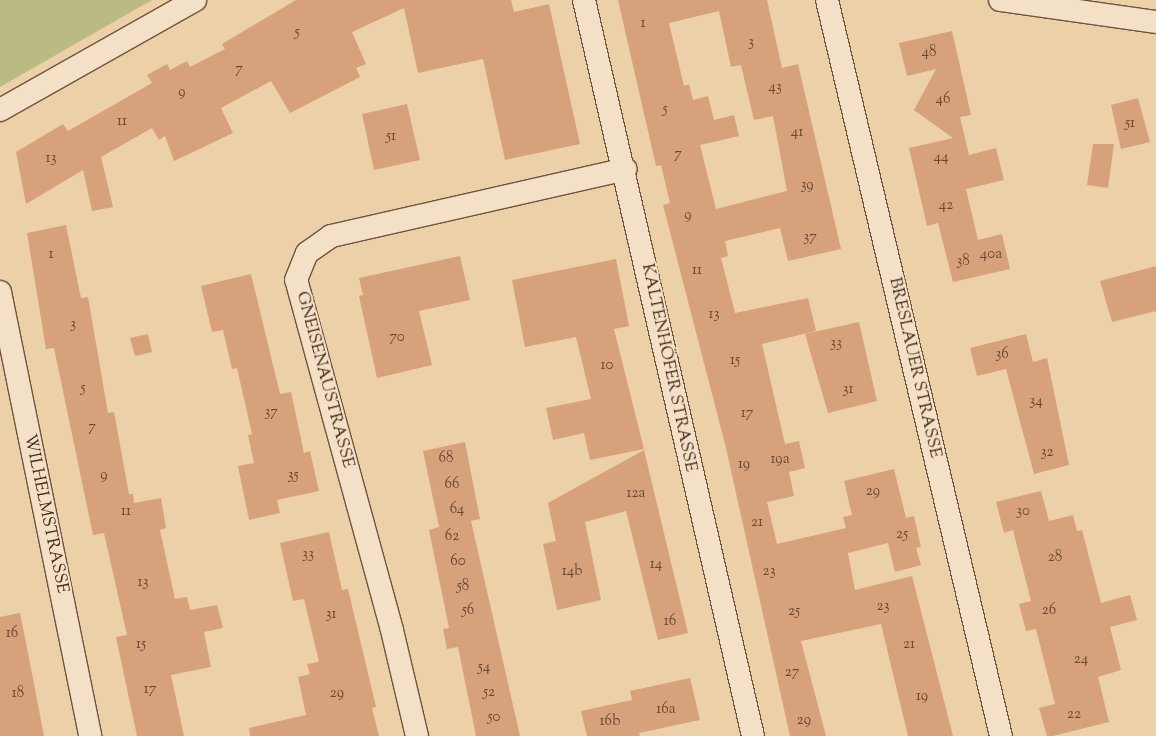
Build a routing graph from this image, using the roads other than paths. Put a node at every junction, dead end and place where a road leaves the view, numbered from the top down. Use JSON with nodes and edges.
{"nodes":[{"id":1,"x":195,"y":0,"type":"edge"},
{"id":2,"x":584,"y":0,"type":"edge"},
{"id":3,"x":828,"y":0,"type":"edge"},
{"id":4,"x":1000,"y":0,"type":"edge"},
{"id":5,"x":1156,"y":22,"type":"edge"},
{"id":6,"x":0,"y":110,"type":"edge"},
{"id":7,"x":624,"y":169,"type":"junction"},
{"id":8,"x":0,"y":292,"type":"edge"},
{"id":9,"x":90,"y":736,"type":"edge"},
{"id":10,"x":417,"y":736,"type":"edge"},
{"id":11,"x":753,"y":736,"type":"edge"},
{"id":12,"x":1001,"y":736,"type":"edge"}],
"edges":[{"from":1,"to":6,"type":"street"},
{"from":2,"to":7,"type":"street","name":"KALTENHÖFER STRASSE"},
{"from":3,"to":12,"type":"street","name":"BRESLAUER STRASSE"},
{"from":4,"to":5,"type":"street"},
{"from":7,"to":10,"type":"street","name":"GNEISENAUSTRASSE"},
{"from":7,"to":11,"type":"street","name":"KALTENHÖFER STRASSE"},
{"from":8,"to":9,"type":"street","name":"WILHELMSTRASSE"}]}
